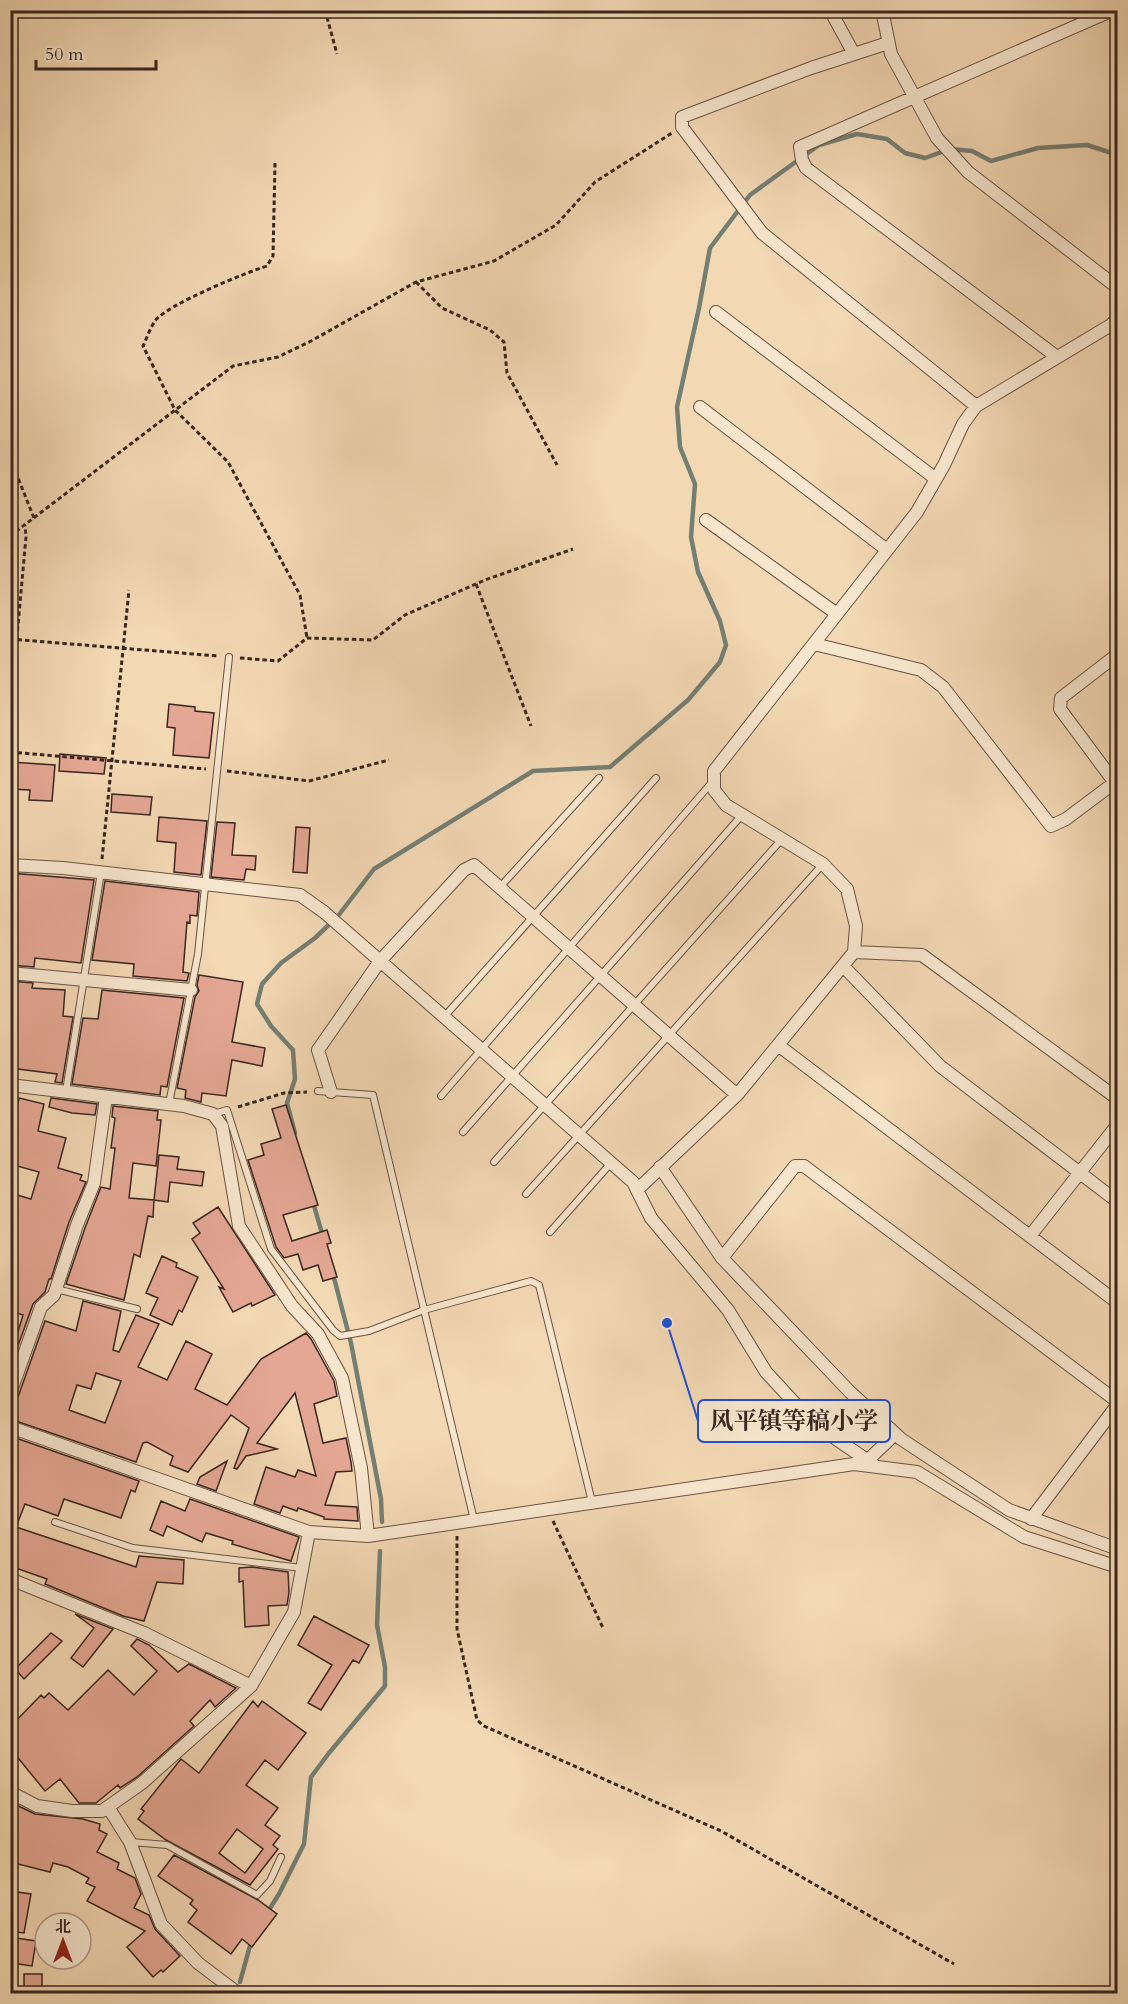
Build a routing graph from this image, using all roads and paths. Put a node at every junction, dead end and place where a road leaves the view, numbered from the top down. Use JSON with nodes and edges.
{"nodes":[{"id":1,"x":326,"y":10,"type":"edge"},
{"id":2,"x":830,"y":10,"type":"edge"},
{"id":3,"x":882,"y":10,"type":"edge"},
{"id":4,"x":1113,"y":10,"type":"edge"},
{"id":5,"x":888,"y":43,"type":"junction"},
{"id":6,"x":337,"y":54,"type":"dead end"},
{"id":7,"x":854,"y":54,"type":"junction"},
{"id":8,"x":915,"y":98,"type":"junction"},
{"id":9,"x":682,"y":127,"type":"junction"},
{"id":10,"x":275,"y":163,"type":"dead end"},
{"id":11,"x":416,"y":282,"type":"junction"},
{"id":12,"x":1118,"y":288,"type":"edge"},
{"id":13,"x":716,"y":312,"type":"dead end"},
{"id":14,"x":1118,"y":318,"type":"edge"},
{"id":15,"x":1057,"y":357,"type":"junction"},
{"id":16,"x":976,"y":405,"type":"junction"},
{"id":17,"x":700,"y":407,"type":"dead end"},
{"id":18,"x":175,"y":410,"type":"junction"},
{"id":19,"x":10,"y":458,"type":"edge"},
{"id":20,"x":557,"y":465,"type":"dead end"},
{"id":21,"x":936,"y":479,"type":"junction"},
{"id":22,"x":34,"y":518,"type":"junction"},
{"id":23,"x":706,"y":520,"type":"dead end"},
{"id":24,"x":25,"y":525,"type":"junction"},
{"id":25,"x":10,"y":536,"type":"edge"},
{"id":26,"x":573,"y":549,"type":"dead end"},
{"id":27,"x":887,"y":550,"type":"junction"},
{"id":28,"x":476,"y":584,"type":"junction"},
{"id":29,"x":129,"y":590,"type":"dead end"},
{"id":30,"x":837,"y":614,"type":"junction"},
{"id":31,"x":308,"y":638,"type":"junction"},
{"id":32,"x":10,"y":639,"type":"edge"},
{"id":33,"x":18,"y":639,"type":"junction"},
{"id":34,"x":814,"y":644,"type":"junction"},
{"id":35,"x":124,"y":648,"type":"junction"},
{"id":36,"x":1118,"y":654,"type":"edge"},
{"id":37,"x":229,"y":657,"type":"junction"},
{"id":38,"x":10,"y":713,"type":"edge"},
{"id":39,"x":531,"y":726,"type":"dead end"},
{"id":40,"x":10,"y":752,"type":"edge"},
{"id":41,"x":389,"y":760,"type":"dead end"},
{"id":42,"x":111,"y":761,"type":"junction"},
{"id":43,"x":218,"y":770,"type":"junction"},
{"id":44,"x":599,"y":778,"type":"dead end"},
{"id":45,"x":656,"y":778,"type":"dead end"},
{"id":46,"x":714,"y":780,"type":"junction"},
{"id":47,"x":1116,"y":783,"type":"edge"},
{"id":48,"x":742,"y":815,"type":"junction"},
{"id":49,"x":782,"y":839,"type":"junction"},
{"id":50,"x":824,"y":864,"type":"junction"},
{"id":51,"x":10,"y":865,"type":"edge"},
{"id":52,"x":101,"y":872,"type":"junction"},
{"id":53,"x":206,"y":885,"type":"junction"},
{"id":54,"x":500,"y":887,"type":"junction"},
{"id":55,"x":533,"y":916,"type":"junction"},
{"id":56,"x":569,"y":948,"type":"junction"},
{"id":57,"x":854,"y":952,"type":"junction"},
{"id":58,"x":380,"y":962,"type":"junction"},
{"id":59,"x":843,"y":966,"type":"junction"},
{"id":60,"x":10,"y":973,"type":"edge"},
{"id":61,"x":601,"y":976,"type":"junction"},
{"id":62,"x":85,"y":979,"type":"junction"},
{"id":63,"x":191,"y":990,"type":"junction"},
{"id":64,"x":634,"y":1005,"type":"junction"},
{"id":65,"x":444,"y":1017,"type":"junction"},
{"id":66,"x":669,"y":1036,"type":"junction"},
{"id":67,"x":778,"y":1045,"type":"junction"},
{"id":68,"x":481,"y":1050,"type":"junction"},
{"id":69,"x":512,"y":1076,"type":"junction"},
{"id":70,"x":10,"y":1085,"type":"edge"},
{"id":71,"x":66,"y":1092,"type":"junction"},
{"id":72,"x":325,"y":1092,"type":"junction"},
{"id":73,"x":737,"y":1095,"type":"junction"},
{"id":74,"x":441,"y":1096,"type":"dead end"},
{"id":75,"x":106,"y":1097,"type":"junction"},
{"id":76,"x":1118,"y":1100,"type":"edge"},
{"id":77,"x":169,"y":1104,"type":"junction"},
{"id":78,"x":544,"y":1105,"type":"junction"},
{"id":79,"x":227,"y":1110,"type":"junction"},
{"id":80,"x":213,"y":1114,"type":"junction"},
{"id":81,"x":1118,"y":1124,"type":"edge"},
{"id":82,"x":463,"y":1132,"type":"dead end"},
{"id":83,"x":579,"y":1135,"type":"junction"},
{"id":84,"x":494,"y":1162,"type":"dead end"},
{"id":85,"x":611,"y":1163,"type":"junction"},
{"id":86,"x":660,"y":1167,"type":"junction"},
{"id":87,"x":1080,"y":1173,"type":"junction"},
{"id":88,"x":637,"y":1190,"type":"junction"},
{"id":89,"x":526,"y":1194,"type":"dead end"},
{"id":90,"x":1118,"y":1202,"type":"edge"},
{"id":91,"x":550,"y":1232,"type":"dead end"},
{"id":92,"x":1030,"y":1236,"type":"junction"},
{"id":93,"x":722,"y":1258,"type":"junction"},
{"id":94,"x":56,"y":1289,"type":"junction"},
{"id":95,"x":1118,"y":1303,"type":"edge"},
{"id":96,"x":136,"y":1309,"type":"dead end"},
{"id":97,"x":424,"y":1310,"type":"junction"},
{"id":98,"x":10,"y":1394,"type":"edge"},
{"id":99,"x":1118,"y":1403,"type":"edge"},
{"id":100,"x":10,"y":1426,"type":"edge"},
{"id":101,"x":895,"y":1434,"type":"junction"},
{"id":102,"x":872,"y":1464,"type":"junction"},
{"id":103,"x":592,"y":1502,"type":"junction"},
{"id":104,"x":547,"y":1509,"type":"junction"},
{"id":105,"x":1031,"y":1519,"type":"junction"},
{"id":106,"x":474,"y":1520,"type":"junction"},
{"id":107,"x":55,"y":1522,"type":"dead end"},
{"id":108,"x":457,"y":1522,"type":"junction"},
{"id":109,"x":309,"y":1532,"type":"junction"},
{"id":110,"x":369,"y":1536,"type":"junction"},
{"id":111,"x":1118,"y":1549,"type":"edge"},
{"id":112,"x":1118,"y":1567,"type":"edge"},
{"id":113,"x":302,"y":1568,"type":"junction"},
{"id":114,"x":10,"y":1579,"type":"edge"},
{"id":115,"x":603,"y":1628,"type":"dead end"},
{"id":116,"x":251,"y":1686,"type":"junction"},
{"id":117,"x":10,"y":1792,"type":"edge"},
{"id":118,"x":108,"y":1807,"type":"junction"},
{"id":119,"x":130,"y":1842,"type":"junction"},
{"id":120,"x":281,"y":1857,"type":"dead end"},
{"id":121,"x":954,"y":1964,"type":"dead end"},
{"id":122,"x":239,"y":1994,"type":"edge"}],
"edges":[{"from":1,"to":6,"type":"path"},
{"from":2,"to":7,"type":"street"},
{"from":3,"to":5,"type":"street"},
{"from":4,"to":8,"type":"street"},
{"from":5,"to":7,"type":"street"},
{"from":5,"to":8,"type":"street"},
{"from":7,"to":9,"type":"street"},
{"from":8,"to":12,"type":"street"},
{"from":8,"to":15,"type":"street"},
{"from":9,"to":11,"type":"path"},
{"from":9,"to":16,"type":"street"},
{"from":10,"to":18,"type":"path"},
{"from":11,"to":18,"type":"path"},
{"from":11,"to":20,"type":"path"},
{"from":13,"to":21,"type":"street"},
{"from":14,"to":15,"type":"street"},
{"from":15,"to":16,"type":"street"},
{"from":16,"to":21,"type":"street"},
{"from":17,"to":27,"type":"street"},
{"from":18,"to":22,"type":"path"},
{"from":18,"to":31,"type":"path"},
{"from":19,"to":22,"type":"path"},
{"from":21,"to":27,"type":"street"},
{"from":22,"to":24,"type":"path"},
{"from":23,"to":30,"type":"street"},
{"from":24,"to":25,"type":"path"},
{"from":24,"to":33,"type":"path"},
{"from":26,"to":28,"type":"path"},
{"from":27,"to":30,"type":"street"},
{"from":28,"to":31,"type":"path"},
{"from":28,"to":39,"type":"path"},
{"from":29,"to":35,"type":"path"},
{"from":30,"to":34,"type":"street"},
{"from":31,"to":37,"type":"path"},
{"from":32,"to":33,"type":"path"},
{"from":33,"to":35,"type":"path"},
{"from":33,"to":38,"type":"path"},
{"from":34,"to":46,"type":"street"},
{"from":34,"to":47,"type":"street"},
{"from":35,"to":37,"type":"path"},
{"from":35,"to":42,"type":"path"},
{"from":36,"to":47,"type":"street"},
{"from":37,"to":43,"type":"lane"},
{"from":40,"to":42,"type":"path"},
{"from":41,"to":43,"type":"path"},
{"from":42,"to":43,"type":"path"},
{"from":42,"to":52,"type":"path"},
{"from":43,"to":53,"type":"lane"},
{"from":44,"to":54,"type":"lane"},
{"from":45,"to":55,"type":"lane"},
{"from":46,"to":48,"type":"street"},
{"from":46,"to":56,"type":"lane"},
{"from":48,"to":49,"type":"street"},
{"from":48,"to":61,"type":"lane"},
{"from":49,"to":50,"type":"street"},
{"from":49,"to":64,"type":"lane"},
{"from":50,"to":57,"type":"street"},
{"from":50,"to":66,"type":"lane"},
{"from":51,"to":52,"type":"street"},
{"from":52,"to":53,"type":"street"},
{"from":52,"to":62,"type":"lane"},
{"from":53,"to":58,"type":"street"},
{"from":53,"to":63,"type":"lane"},
{"from":54,"to":55,"type":"street"},
{"from":54,"to":58,"type":"street"},
{"from":55,"to":56,"type":"street"},
{"from":55,"to":65,"type":"lane"},
{"from":56,"to":61,"type":"street"},
{"from":56,"to":68,"type":"lane"},
{"from":57,"to":59,"type":"street"},
{"from":57,"to":76,"type":"street"},
{"from":58,"to":65,"type":"street"},
{"from":58,"to":72,"type":"street"},
{"from":59,"to":67,"type":"street"},
{"from":59,"to":87,"type":"street"},
{"from":60,"to":62,"type":"street"},
{"from":61,"to":64,"type":"street"},
{"from":61,"to":69,"type":"lane"},
{"from":62,"to":63,"type":"street"},
{"from":62,"to":71,"type":"lane"},
{"from":63,"to":77,"type":"lane"},
{"from":64,"to":66,"type":"street"},
{"from":64,"to":78,"type":"lane"},
{"from":65,"to":68,"type":"street"},
{"from":66,"to":73,"type":"street"},
{"from":66,"to":83,"type":"lane"},
{"from":67,"to":73,"type":"street"},
{"from":67,"to":92,"type":"street"},
{"from":68,"to":69,"type":"street"},
{"from":68,"to":74,"type":"lane"},
{"from":69,"to":78,"type":"street"},
{"from":69,"to":82,"type":"lane"},
{"from":70,"to":71,"type":"street"},
{"from":71,"to":75,"type":"street"},
{"from":72,"to":79,"type":"path"},
{"from":72,"to":97,"type":"lane"},
{"from":73,"to":86,"type":"street"},
{"from":75,"to":77,"type":"street"},
{"from":75,"to":94,"type":"street"},
{"from":77,"to":80,"type":"street"},
{"from":78,"to":83,"type":"street"},
{"from":78,"to":84,"type":"lane"},
{"from":79,"to":80,"type":"lane"},
{"from":79,"to":97,"type":"lane"},
{"from":80,"to":110,"type":"street"},
{"from":81,"to":87,"type":"street"},
{"from":83,"to":85,"type":"street"},
{"from":83,"to":89,"type":"lane"},
{"from":85,"to":88,"type":"street"},
{"from":85,"to":91,"type":"lane"},
{"from":86,"to":88,"type":"street"},
{"from":86,"to":93,"type":"street"},
{"from":87,"to":90,"type":"street"},
{"from":87,"to":92,"type":"street"},
{"from":88,"to":102,"type":"street"},
{"from":92,"to":95,"type":"street"},
{"from":93,"to":99,"type":"street"},
{"from":93,"to":101,"type":"street"},
{"from":94,"to":96,"type":"lane"},
{"from":94,"to":98,"type":"street"},
{"from":97,"to":103,"type":"lane"},
{"from":97,"to":106,"type":"lane"},
{"from":99,"to":105,"type":"street"},
{"from":100,"to":109,"type":"street"},
{"from":101,"to":102,"type":"street"},
{"from":101,"to":105,"type":"street"},
{"from":102,"to":103,"type":"street"},
{"from":102,"to":112,"type":"street"},
{"from":103,"to":104,"type":"street"},
{"from":104,"to":106,"type":"street"},
{"from":104,"to":115,"type":"path"},
{"from":105,"to":111,"type":"street"},
{"from":106,"to":108,"type":"street"},
{"from":107,"to":113,"type":"lane"},
{"from":108,"to":110,"type":"street"},
{"from":108,"to":121,"type":"path"},
{"from":109,"to":110,"type":"street"},
{"from":109,"to":113,"type":"street"},
{"from":113,"to":116,"type":"street"},
{"from":114,"to":116,"type":"street"},
{"from":116,"to":118,"type":"street"},
{"from":117,"to":118,"type":"street"},
{"from":118,"to":119,"type":"street"},
{"from":119,"to":120,"type":"lane"},
{"from":119,"to":122,"type":"street"}]}
